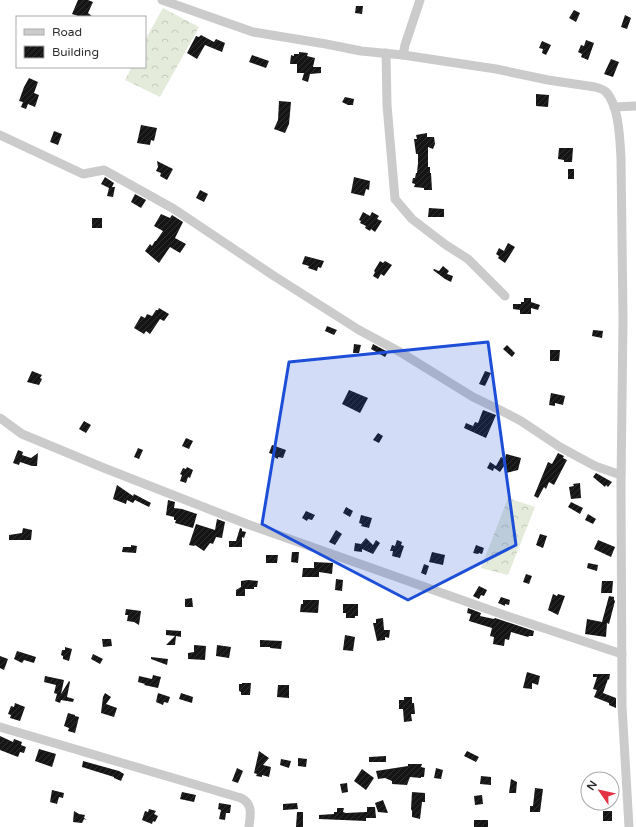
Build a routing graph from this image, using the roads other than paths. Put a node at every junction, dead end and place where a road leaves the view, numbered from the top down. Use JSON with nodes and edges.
{"nodes":[{"id":1,"x":162,"y":0,"type":"edge"},
{"id":2,"x":420,"y":0,"type":"edge"},
{"id":3,"x":386,"y":53,"type":"junction"},
{"id":4,"x":403,"y":55,"type":"junction"},
{"id":5,"x":636,"y":106,"type":"edge"},
{"id":6,"x":614,"y":107,"type":"junction"},
{"id":7,"x":0,"y":135,"type":"edge"},
{"id":8,"x":505,"y":296,"type":"dead end"},
{"id":9,"x":0,"y":418,"type":"edge"},
{"id":10,"x":621,"y":475,"type":"junction"},
{"id":11,"x":622,"y":654,"type":"junction"},
{"id":12,"x":0,"y":727,"type":"edge"},
{"id":13,"x":249,"y":827,"type":"edge"},
{"id":14,"x":629,"y":827,"type":"edge"}],
"edges":[{"from":1,"to":3,"type":"street"},
{"from":2,"to":4,"type":"street"},
{"from":3,"to":4,"type":"street"},
{"from":3,"to":8,"type":"street"},
{"from":4,"to":6,"type":"street"},
{"from":5,"to":6,"type":"street"},
{"from":6,"to":10,"type":"street"},
{"from":7,"to":10,"type":"street"},
{"from":9,"to":11,"type":"street"},
{"from":10,"to":11,"type":"street"},
{"from":11,"to":14,"type":"street"},
{"from":12,"to":13,"type":"street"}]}
